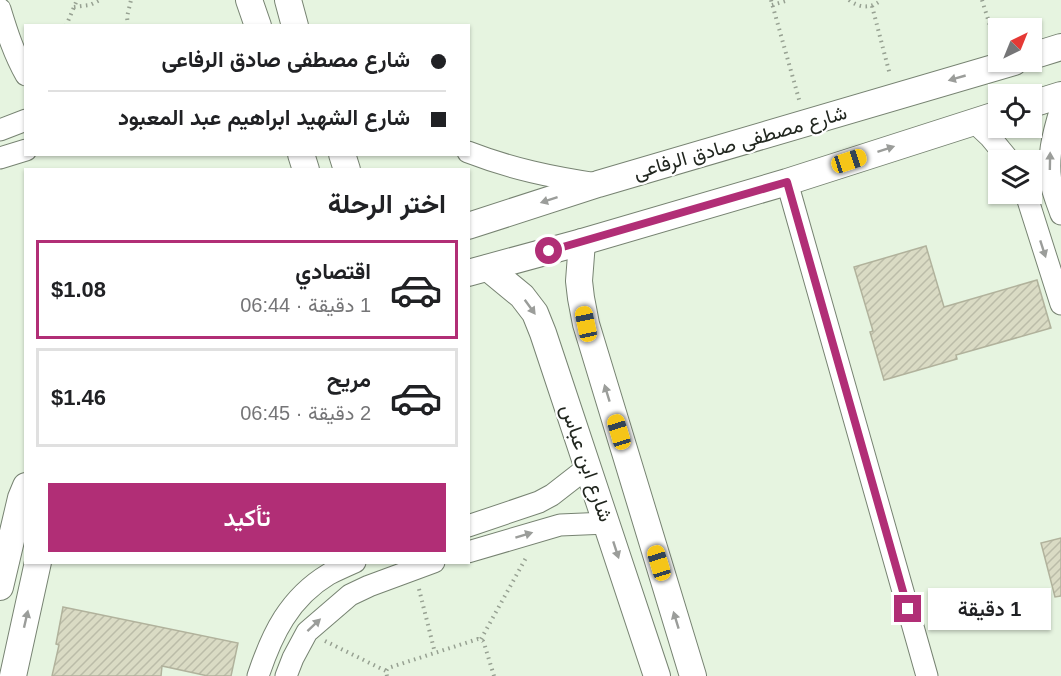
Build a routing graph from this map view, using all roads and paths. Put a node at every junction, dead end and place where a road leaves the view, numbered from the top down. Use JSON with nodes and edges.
{"nodes":[{"id":1,"x":77,"y":0,"type":"edge"},
{"id":2,"x":100,"y":0,"type":"edge"},
{"id":3,"x":131,"y":0,"type":"edge"},
{"id":4,"x":249,"y":0,"type":"edge"},
{"id":5,"x":288,"y":0,"type":"edge"},
{"id":6,"x":789,"y":0,"type":"edge"},
{"id":7,"x":849,"y":0,"type":"edge"},
{"id":8,"x":881,"y":0,"type":"edge"},
{"id":9,"x":982,"y":0,"type":"edge"},
{"id":10,"x":771,"y":2,"type":"edge"},
{"id":11,"x":872,"y":6,"type":"junction"},
{"id":12,"x":74,"y":7,"type":"junction"},
{"id":13,"x":0,"y":12,"type":"edge"},
{"id":14,"x":988,"y":19,"type":"edge"},
{"id":15,"x":67,"y":24,"type":"edge"},
{"id":16,"x":128,"y":24,"type":"edge"},
{"id":17,"x":257,"y":24,"type":"edge"},
{"id":18,"x":294,"y":24,"type":"edge"},
{"id":19,"x":1061,"y":47,"type":"edge"},
{"id":20,"x":1042,"y":53,"type":"edge"},
{"id":21,"x":988,"y":69,"type":"edge"},
{"id":22,"x":24,"y":71,"type":"edge"},
{"id":23,"x":1061,"y":95,"type":"edge"},
{"id":24,"x":895,"y":96,"type":"junction"},
{"id":25,"x":1042,"y":101,"type":"edge"},
{"id":26,"x":1061,"y":108,"type":"edge"},
{"id":27,"x":988,"y":117,"type":"edge"},
{"id":28,"x":24,"y":121,"type":"edge"},
{"id":29,"x":973,"y":121,"type":"junction"},
{"id":30,"x":806,"y":123,"type":"junction"},
{"id":31,"x":0,"y":130,"type":"edge"},
{"id":32,"x":1001,"y":150,"type":"edge"},
{"id":33,"x":24,"y":151,"type":"edge"},
{"id":34,"x":470,"y":153,"type":"edge"},
{"id":35,"x":0,"y":158,"type":"edge"},
{"id":36,"x":787,"y":182,"type":"junction"},
{"id":37,"x":598,"y":184,"type":"junction"},
{"id":38,"x":1029,"y":204,"type":"edge"},
{"id":39,"x":1061,"y":214,"type":"edge"},
{"id":40,"x":470,"y":225,"type":"edge"},
{"id":41,"x":582,"y":242,"type":"junction"},
{"id":42,"x":478,"y":271,"type":"edge"},
{"id":43,"x":1061,"y":304,"type":"edge"},
{"id":44,"x":588,"y":467,"type":"junction"},
{"id":45,"x":24,"y":491,"type":"edge"},
{"id":46,"x":607,"y":522,"type":"junction"},
{"id":47,"x":470,"y":525,"type":"edge"},
{"id":48,"x":542,"y":529,"type":"junction"},
{"id":49,"x":470,"y":551,"type":"edge"},
{"id":50,"x":38,"y":564,"type":"edge"},
{"id":51,"x":351,"y":564,"type":"edge"},
{"id":52,"x":428,"y":564,"type":"edge"},
{"id":53,"x":414,"y":569,"type":"junction"},
{"id":54,"x":0,"y":587,"type":"edge"},
{"id":55,"x":307,"y":632,"type":"junction"},
{"id":56,"x":481,"y":639,"type":"junction"},
{"id":57,"x":435,"y":653,"type":"junction"},
{"id":58,"x":386,"y":674,"type":"edge"},
{"id":59,"x":13,"y":676,"type":"edge"},
{"id":60,"x":258,"y":676,"type":"edge"},
{"id":61,"x":286,"y":676,"type":"edge"},
{"id":62,"x":494,"y":676,"type":"edge"},
{"id":63,"x":657,"y":676,"type":"edge"},
{"id":64,"x":693,"y":676,"type":"edge"},
{"id":65,"x":927,"y":676,"type":"edge"}],
"edges":[{"from":1,"to":12,"type":"path"},
{"from":2,"to":12,"type":"path"},
{"from":3,"to":16,"type":"path"},
{"from":4,"to":17,"type":"street"},
{"from":5,"to":18,"type":"street"},
{"from":6,"to":10,"type":"path"},
{"from":7,"to":11,"type":"path"},
{"from":8,"to":11,"type":"path"},
{"from":9,"to":14,"type":"path"},
{"from":10,"to":30,"type":"path"},
{"from":11,"to":24,"type":"path"},
{"from":12,"to":15,"type":"path"},
{"from":13,"to":22,"type":"street"},
{"from":19,"to":20,"type":"street"},
{"from":21,"to":24,"type":"street","name":"شارع مصطفى صادق الرفاعى","one_way":true},
{"from":23,"to":25,"type":"street"},
{"from":24,"to":30,"type":"street","name":"شارع مصطفى صادق الرفاعى"},
{"from":39,"to":26,"type":"street","one_way":true},
{"from":27,"to":29,"type":"street"},
{"from":28,"to":31,"type":"street"},
{"from":29,"to":32,"type":"street"},
{"from":36,"to":29,"type":"street","one_way":true},
{"from":30,"to":37,"type":"street","name":"شارع مصطفى صادق الرفاعى"},
{"from":33,"to":35,"type":"street"},
{"from":34,"to":37,"type":"street"},
{"from":36,"to":41,"type":"street"},
{"from":36,"to":65,"type":"street"},
{"from":37,"to":40,"type":"street","name":"شارع مصطفى صادق الرفاعى","one_way":true},
{"from":38,"to":43,"type":"street","one_way":true},
{"from":41,"to":42,"type":"street"},
{"from":64,"to":41,"type":"street","name":"شارع ابن عباس","one_way":true},
{"from":42,"to":44,"type":"street","name":"شارع ابن عباس","one_way":true},
{"from":44,"to":46,"type":"street","name":"شارع ابن عباس"},
{"from":44,"to":47,"type":"street"},
{"from":45,"to":54,"type":"street"},
{"from":46,"to":48,"type":"street"},
{"from":46,"to":63,"type":"street","name":"شارع ابن عباس","one_way":true},
{"from":49,"to":48,"type":"street","one_way":true},
{"from":48,"to":56,"type":"path"},
{"from":59,"to":50,"type":"street","one_way":true},
{"from":51,"to":60,"type":"street"},
{"from":52,"to":53,"type":"street"},
{"from":55,"to":53,"type":"street","one_way":true},
{"from":53,"to":57,"type":"path"},
{"from":55,"to":58,"type":"path"},
{"from":55,"to":61,"type":"street"},
{"from":56,"to":57,"type":"path"},
{"from":56,"to":62,"type":"path"},
{"from":57,"to":58,"type":"path"}]}
